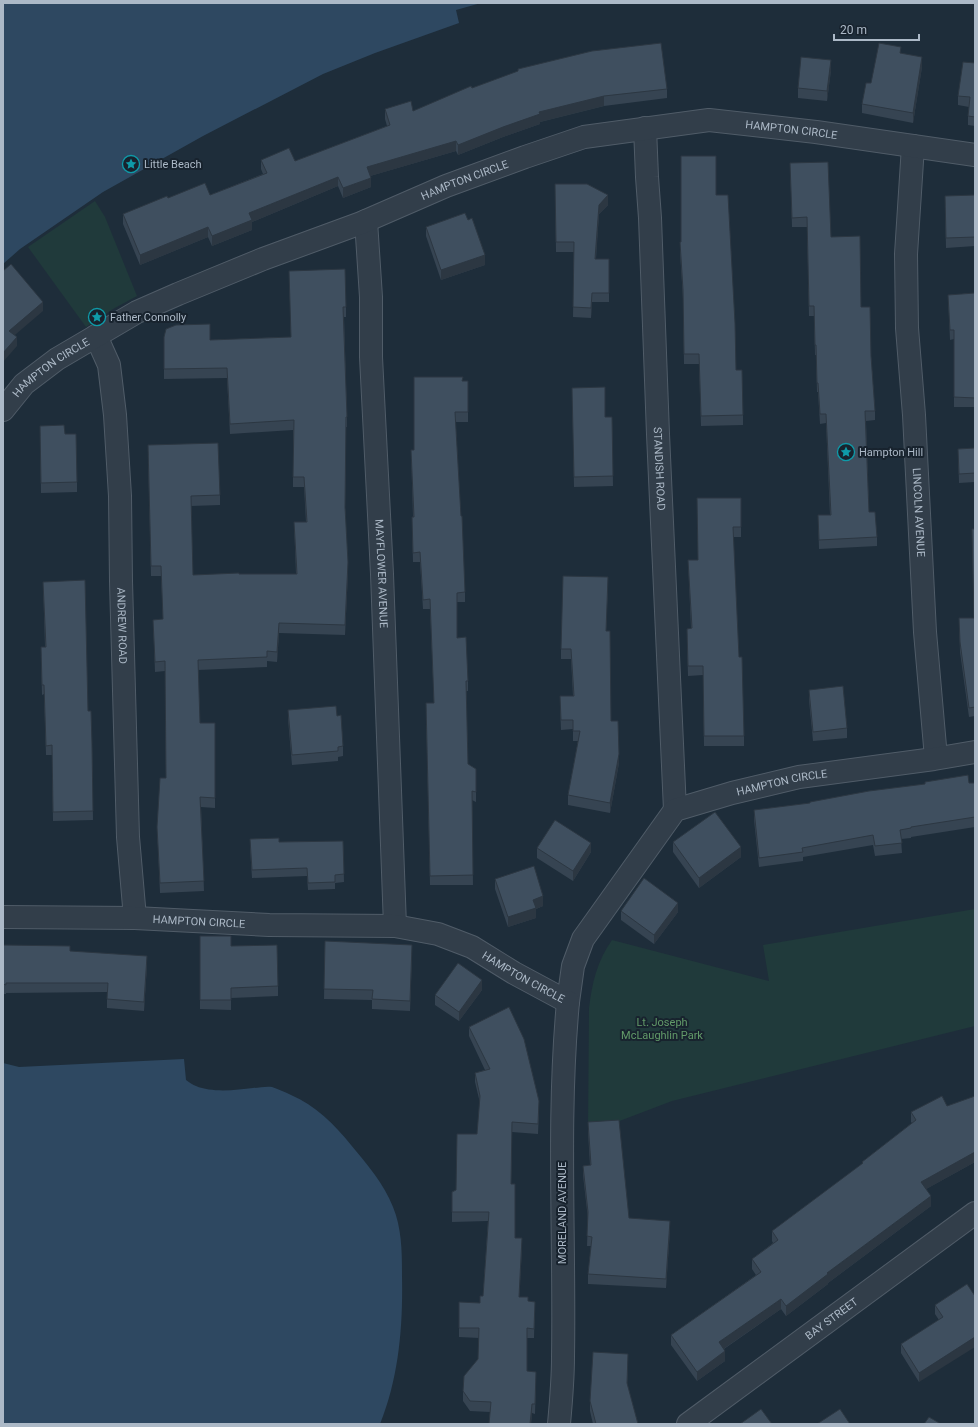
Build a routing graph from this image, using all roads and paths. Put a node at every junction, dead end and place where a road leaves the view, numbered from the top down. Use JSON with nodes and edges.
{"nodes":[{"id":1,"x":645,"y":128,"type":"junction"},
{"id":2,"x":913,"y":146,"type":"junction"},
{"id":3,"x":975,"y":155,"type":"edge"},
{"id":4,"x":366,"y":221,"type":"junction"},
{"id":5,"x":96,"y":336,"type":"junction"},
{"id":6,"x":3,"y":410,"type":"edge"},
{"id":7,"x":975,"y":752,"type":"edge"},
{"id":8,"x":936,"y":758,"type":"junction"},
{"id":9,"x":675,"y":810,"type":"junction"},
{"id":10,"x":3,"y":917,"type":"edge"},
{"id":11,"x":135,"y":918,"type":"junction"},
{"id":12,"x":395,"y":926,"type":"junction"},
{"id":13,"x":568,"y":1002,"type":"junction"},
{"id":14,"x":975,"y":1213,"type":"edge"},
{"id":15,"x":559,"y":1424,"type":"edge"},
{"id":16,"x":688,"y":1424,"type":"edge"}],
"edges":[{"from":1,"to":2,"type":"street","name":"HAMPTON CIRCLE"},
{"from":1,"to":4,"type":"street","name":"HAMPTON CIRCLE"},
{"from":1,"to":9,"type":"street","name":"STANDISH ROAD"},
{"from":2,"to":3,"type":"street","name":"HAMPTON CIRCLE"},
{"from":2,"to":8,"type":"street","name":"LINCOLN AVENUE"},
{"from":4,"to":5,"type":"street","name":"HAMPTON CIRCLE"},
{"from":4,"to":12,"type":"street","name":"MAYFLOWER AVENUE"},
{"from":5,"to":6,"type":"street","name":"HAMPTON CIRCLE"},
{"from":5,"to":11,"type":"street","name":"ANDREW ROAD"},
{"from":7,"to":8,"type":"street","name":"HAMPTON CIRCLE"},
{"from":8,"to":9,"type":"street","name":"HAMPTON CIRCLE"},
{"from":9,"to":13,"type":"street","name":"HAMPTON CIRCLE"},
{"from":10,"to":11,"type":"street","name":"HAMPTON CIRCLE"},
{"from":11,"to":12,"type":"street","name":"HAMPTON CIRCLE"},
{"from":12,"to":13,"type":"street","name":"HAMPTON CIRCLE"},
{"from":13,"to":15,"type":"street","name":"MORELAND AVENUE"},
{"from":14,"to":16,"type":"street","name":"BAY STREET"}]}
